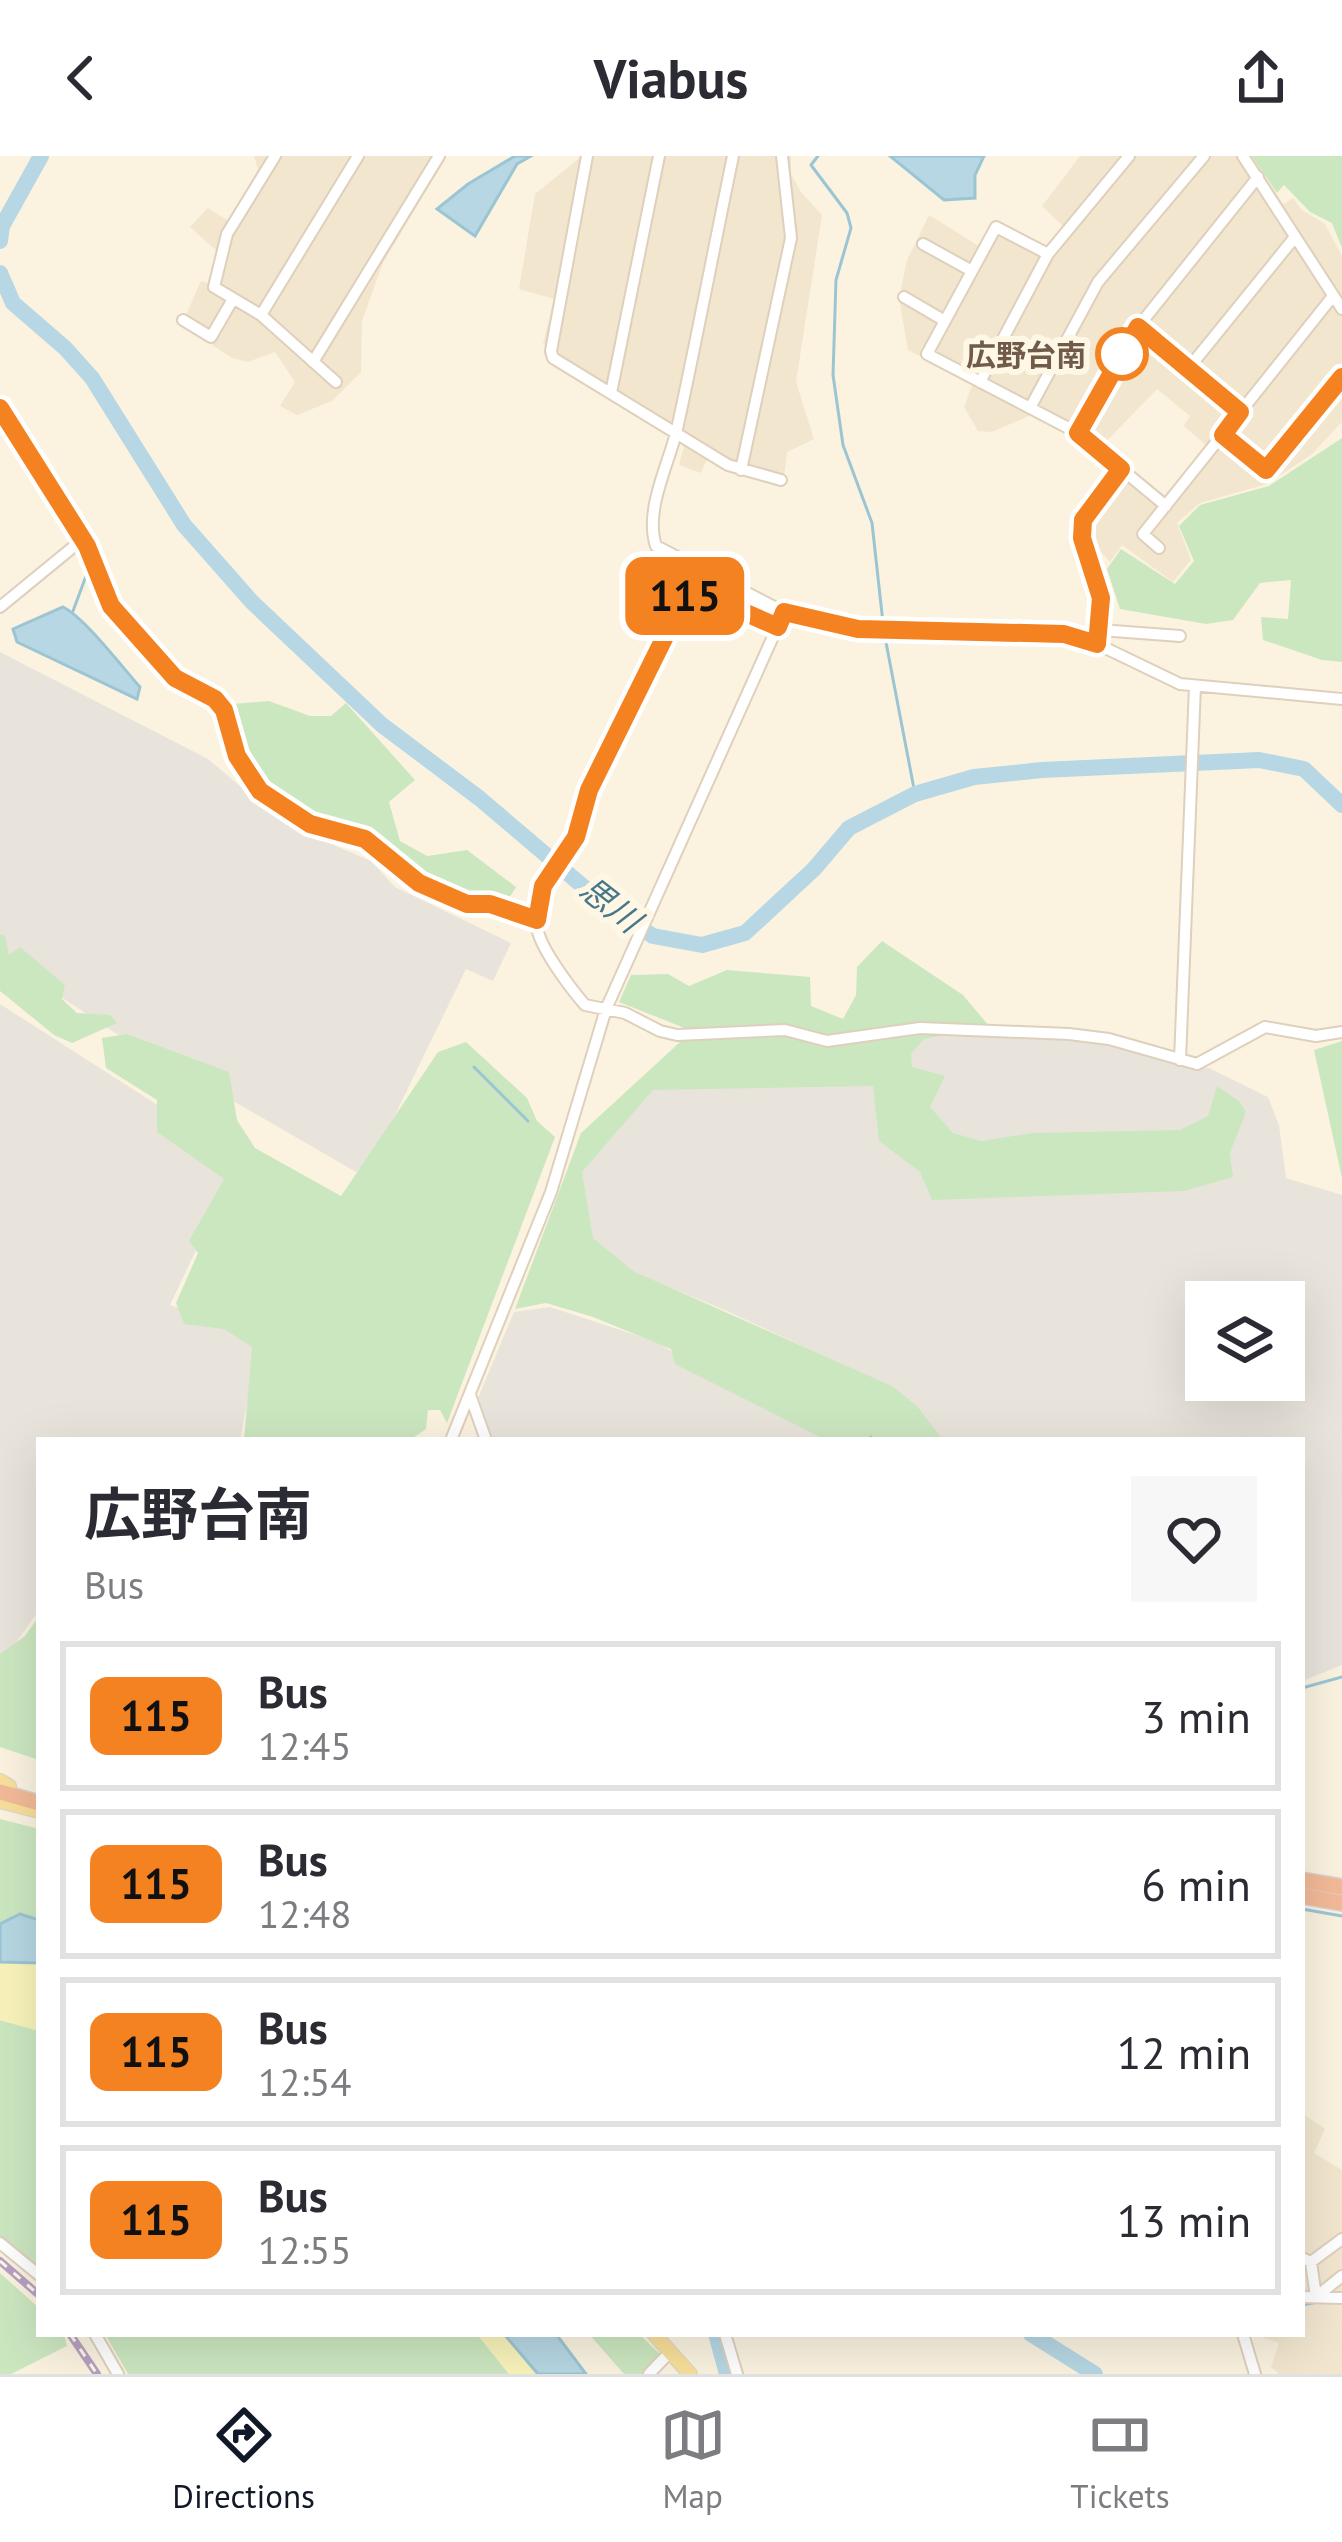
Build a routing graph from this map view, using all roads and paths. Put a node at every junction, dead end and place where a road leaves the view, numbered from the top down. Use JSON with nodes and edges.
{"nodes":[{"id":1,"x":275,"y":156,"type":"edge"},
{"id":2,"x":358,"y":156,"type":"edge"},
{"id":3,"x":440,"y":156,"type":"edge"},
{"id":4,"x":587,"y":156,"type":"edge"},
{"id":5,"x":659,"y":156,"type":"edge"},
{"id":6,"x":733,"y":156,"type":"edge"},
{"id":7,"x":782,"y":156,"type":"edge"},
{"id":8,"x":1129,"y":156,"type":"edge"},
{"id":9,"x":1204,"y":156,"type":"edge"},
{"id":10,"x":1243,"y":156,"type":"edge"},
{"id":11,"x":1258,"y":177,"type":"junction"},
{"id":12,"x":1295,"y":237,"type":"junction"},
{"id":13,"x":923,"y":244,"type":"dead end"},
{"id":14,"x":1048,"y":254,"type":"junction"},
{"id":15,"x":972,"y":271,"type":"junction"},
{"id":16,"x":1333,"y":296,"type":"junction"},
{"id":17,"x":904,"y":297,"type":"dead end"},
{"id":18,"x":233,"y":299,"type":"junction"},
{"id":19,"x":1342,"y":309,"type":"edge"},
{"id":20,"x":261,"y":315,"type":"junction"},
{"id":21,"x":184,"y":320,"type":"dead end"},
{"id":22,"x":945,"y":321,"type":"junction"},
{"id":23,"x":1138,"y":327,"type":"junction"},
{"id":24,"x":313,"y":362,"type":"junction"},
{"id":25,"x":1188,"y":369,"type":"junction"},
{"id":26,"x":1342,"y":377,"type":"edge"},
{"id":27,"x":335,"y":382,"type":"dead end"},
{"id":28,"x":980,"y":382,"type":"junction"},
{"id":29,"x":611,"y":393,"type":"junction"},
{"id":30,"x":0,"y":408,"type":"edge"},
{"id":31,"x":1030,"y":408,"type":"junction"},
{"id":32,"x":1240,"y":412,"type":"junction"},
{"id":33,"x":676,"y":433,"type":"junction"},
{"id":34,"x":1078,"y":433,"type":"junction"},
{"id":35,"x":1223,"y":435,"type":"junction"},
{"id":36,"x":1121,"y":469,"type":"junction"},
{"id":37,"x":741,"y":470,"type":"junction"},
{"id":38,"x":781,"y":480,"type":"dead end"},
{"id":39,"x":1166,"y":506,"type":"junction"},
{"id":40,"x":83,"y":538,"type":"junction"},
{"id":41,"x":1159,"y":548,"type":"dead end"},
{"id":42,"x":0,"y":608,"type":"edge"},
{"id":43,"x":784,"y":612,"type":"junction"},
{"id":44,"x":778,"y":627,"type":"junction"},
{"id":45,"x":1180,"y":636,"type":"dead end"},
{"id":46,"x":1099,"y":637,"type":"junction"},
{"id":47,"x":1195,"y":686,"type":"junction"},
{"id":48,"x":1342,"y":699,"type":"edge"},
{"id":49,"x":537,"y":920,"type":"junction"},
{"id":50,"x":606,"y":1009,"type":"junction"},
{"id":51,"x":1342,"y":1032,"type":"edge"},
{"id":52,"x":1180,"y":1060,"type":"junction"},
{"id":53,"x":470,"y":1395,"type":"junction"},
{"id":54,"x":452,"y":1437,"type":"edge"},
{"id":55,"x":485,"y":1437,"type":"edge"},
{"id":56,"x":2,"y":1789,"type":"edge"},
{"id":57,"x":36,"y":1792,"type":"edge"},
{"id":58,"x":36,"y":1806,"type":"edge"},
{"id":59,"x":1305,"y":1881,"type":"edge"},
{"id":60,"x":1342,"y":1887,"type":"edge"},
{"id":61,"x":1305,"y":1897,"type":"edge"},
{"id":62,"x":1342,"y":1903,"type":"edge"},
{"id":63,"x":1342,"y":2239,"type":"edge"},
{"id":64,"x":0,"y":2242,"type":"edge"},
{"id":65,"x":1306,"y":2260,"type":"edge"},
{"id":66,"x":36,"y":2272,"type":"edge"},
{"id":67,"x":1342,"y":2276,"type":"edge"},
{"id":68,"x":1305,"y":2296,"type":"edge"},
{"id":69,"x":1316,"y":2297,"type":"junction"},
{"id":70,"x":1342,"y":2298,"type":"edge"},
{"id":71,"x":97,"y":2337,"type":"edge"},
{"id":72,"x":657,"y":2337,"type":"edge"},
{"id":73,"x":726,"y":2337,"type":"edge"},
{"id":74,"x":1244,"y":2337,"type":"edge"},
{"id":75,"x":670,"y":2351,"type":"junction"},
{"id":76,"x":118,"y":2374,"type":"edge"},
{"id":77,"x":649,"y":2374,"type":"edge"},
{"id":78,"x":690,"y":2374,"type":"edge"},
{"id":79,"x":736,"y":2374,"type":"edge"},
{"id":80,"x":1255,"y":2374,"type":"edge"}],
"edges":[{"from":1,"to":18,"type":"street"},
{"from":2,"to":20,"type":"street"},
{"from":3,"to":24,"type":"street"},
{"from":4,"to":29,"type":"street"},
{"from":5,"to":29,"type":"street"},
{"from":6,"to":33,"type":"street"},
{"from":7,"to":37,"type":"street"},
{"from":8,"to":14,"type":"street"},
{"from":9,"to":31,"type":"street"},
{"from":10,"to":11,"type":"street"},
{"from":11,"to":12,"type":"street"},
{"from":11,"to":23,"type":"street"},
{"from":12,"to":16,"type":"street"},
{"from":12,"to":25,"type":"street"},
{"from":13,"to":15,"type":"street"},
{"from":14,"to":15,"type":"street"},
{"from":14,"to":28,"type":"street"},
{"from":15,"to":22,"type":"street"},
{"from":16,"to":19,"type":"street"},
{"from":16,"to":32,"type":"street"},
{"from":17,"to":22,"type":"street"},
{"from":18,"to":20,"type":"street"},
{"from":18,"to":21,"type":"street"},
{"from":20,"to":24,"type":"street"},
{"from":22,"to":28,"type":"street"},
{"from":23,"to":25,"type":"street"},
{"from":23,"to":34,"type":"street"},
{"from":24,"to":27,"type":"street"},
{"from":25,"to":32,"type":"street"},
{"from":26,"to":35,"type":"street"},
{"from":28,"to":31,"type":"street"},
{"from":29,"to":33,"type":"street"},
{"from":30,"to":40,"type":"street"},
{"from":31,"to":34,"type":"street"},
{"from":32,"to":35,"type":"street"},
{"from":33,"to":37,"type":"street"},
{"from":33,"to":43,"type":"street"},
{"from":34,"to":36,"type":"street"},
{"from":35,"to":39,"type":"street"},
{"from":36,"to":39,"type":"street"},
{"from":36,"to":46,"type":"street"},
{"from":37,"to":38,"type":"street"},
{"from":39,"to":41,"type":"street"},
{"from":40,"to":42,"type":"street"},
{"from":40,"to":49,"type":"street"},
{"from":43,"to":44,"type":"street"},
{"from":43,"to":46,"type":"street"},
{"from":44,"to":49,"type":"street"},
{"from":44,"to":50,"type":"street"},
{"from":45,"to":46,"type":"street"},
{"from":46,"to":47,"type":"street"},
{"from":47,"to":48,"type":"street"},
{"from":47,"to":52,"type":"street"},
{"from":49,"to":50,"type":"street"},
{"from":50,"to":52,"type":"street"},
{"from":50,"to":53,"type":"street"},
{"from":51,"to":52,"type":"street"},
{"from":53,"to":54,"type":"street"},
{"from":53,"to":55,"type":"street"},
{"from":56,"to":57,"type":"highway"},
{"from":56,"to":58,"type":"highway"},
{"from":59,"to":60,"type":"highway"},
{"from":61,"to":62,"type":"highway"},
{"from":63,"to":65,"type":"street"},
{"from":64,"to":66,"type":"street"},
{"from":65,"to":69,"type":"street"},
{"from":67,"to":69,"type":"street"},
{"from":68,"to":69,"type":"street"},
{"from":69,"to":70,"type":"street"},
{"from":71,"to":76,"type":"street"},
{"from":72,"to":75,"type":"main road"},
{"from":73,"to":79,"type":"street"},
{"from":74,"to":80,"type":"street"},
{"from":75,"to":77,"type":"street"},
{"from":75,"to":78,"type":"main road"}]}
